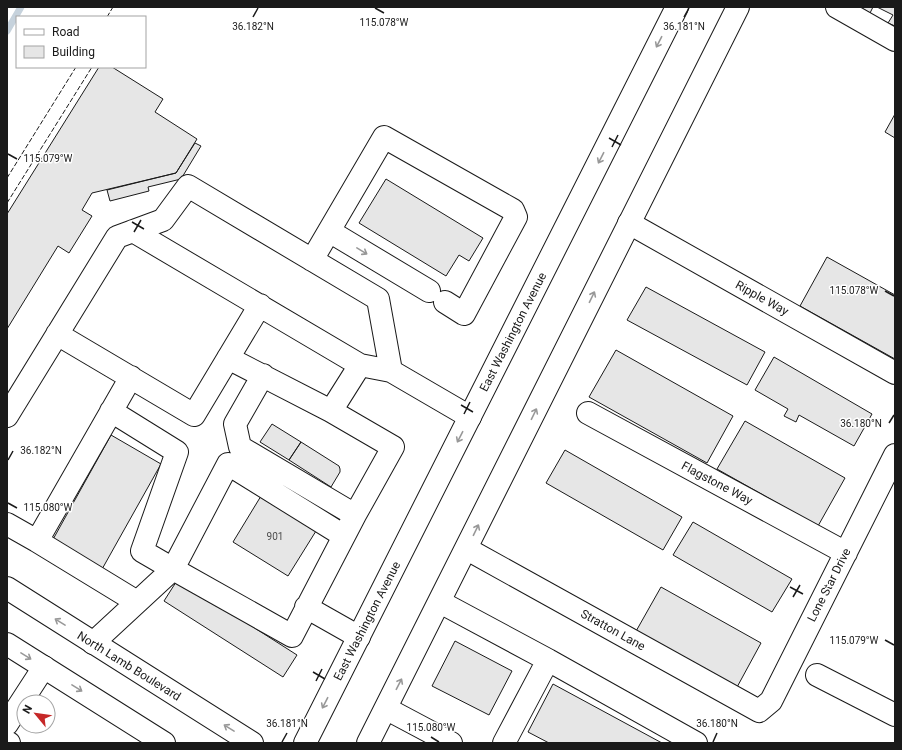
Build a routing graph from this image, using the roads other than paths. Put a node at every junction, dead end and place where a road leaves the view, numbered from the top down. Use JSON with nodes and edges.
{"nodes":[{"id":1,"x":677,"y":7,"type":"edge"},
{"id":2,"x":738,"y":7,"type":"edge"},
{"id":3,"x":837,"y":7,"type":"edge"},
{"id":4,"x":895,"y":40,"type":"edge"},
{"id":5,"x":629,"y":223,"type":"junction"},
{"id":6,"x":329,"y":230,"type":"junction"},
{"id":7,"x":133,"y":231,"type":"junction"},
{"id":8,"x":312,"y":260,"type":"junction"},
{"id":9,"x":260,"y":306,"type":"junction"},
{"id":10,"x":57,"y":334,"type":"junction"},
{"id":11,"x":228,"y":358,"type":"junction"},
{"id":12,"x":360,"y":365,"type":"junction"},
{"id":13,"x":391,"y":371,"type":"junction"},
{"id":14,"x":895,"y":372,"type":"edge"},
{"id":15,"x":263,"y":375,"type":"junction"},
{"id":16,"x":131,"y":377,"type":"junction"},
{"id":17,"x":331,"y":410,"type":"junction"},
{"id":18,"x":111,"y":411,"type":"junction"},
{"id":19,"x":588,"y":413,"type":"dead end"},
{"id":20,"x":7,"y":416,"type":"edge"},
{"id":21,"x":470,"y":417,"type":"junction"},
{"id":22,"x":895,"y":455,"type":"edge"},
{"id":23,"x":355,"y":515,"type":"junction"},
{"id":24,"x":7,"y":524,"type":"edge"},
{"id":25,"x":344,"y":536,"type":"junction"},
{"id":26,"x":37,"y":541,"type":"junction"},
{"id":27,"x":467,"y":549,"type":"junction"},
{"id":28,"x":846,"y":553,"type":"junction"},
{"id":29,"x":173,"y":569,"type":"junction"},
{"id":30,"x":7,"y":588,"type":"edge"},
{"id":31,"x":137,"y":602,"type":"junction"},
{"id":32,"x":440,"y":602,"type":"junction"},
{"id":33,"x":306,"y":607,"type":"junction"},
{"id":34,"x":359,"y":637,"type":"junction"},
{"id":35,"x":93,"y":643,"type":"junction"},
{"id":36,"x":7,"y":644,"type":"edge"},
{"id":37,"x":548,"y":660,"type":"junction"},
{"id":38,"x":44,"y":667,"type":"junction"},
{"id":39,"x":816,"y":675,"type":"dead end"},
{"id":40,"x":387,"y":708,"type":"junction"},
{"id":41,"x":759,"y":711,"type":"joint"},
{"id":42,"x":895,"y":714,"type":"edge"},
{"id":43,"x":7,"y":724,"type":"edge"},
{"id":44,"x":164,"y":743,"type":"edge"},
{"id":45,"x":252,"y":743,"type":"edge"},
{"id":46,"x":305,"y":743,"type":"edge"},
{"id":47,"x":368,"y":743,"type":"edge"},
{"id":48,"x":451,"y":743,"type":"edge"},
{"id":49,"x":504,"y":743,"type":"edge"},
{"id":50,"x":696,"y":743,"type":"edge"}],
"edges":[{"from":1,"to":21,"type":"main road","name":"East Washington Avenue","one_way":true},
{"from":2,"to":5,"type":"main road"},
{"from":3,"to":4,"type":"main road"},
{"from":5,"to":14,"type":"main road","name":"Ripple Way"},
{"from":27,"to":5,"type":"main road","one_way":true},
{"from":6,"to":6,"type":"main road","one_way":true},
{"from":6,"to":8,"type":"main road"},
{"from":7,"to":8,"type":"main road"},
{"from":7,"to":9,"type":"main road"},
{"from":7,"to":10,"type":"main road"},
{"from":8,"to":13,"type":"main road"},
{"from":9,"to":11,"type":"main road"},
{"from":9,"to":12,"type":"main road"},
{"from":10,"to":16,"type":"main road"},
{"from":10,"to":20,"type":"main road"},
{"from":11,"to":15,"type":"main road"},
{"from":11,"to":16,"type":"main road"},
{"from":12,"to":13,"type":"main road"},
{"from":12,"to":17,"type":"main road"},
{"from":13,"to":21,"type":"main road"},
{"from":15,"to":17,"type":"main road"},
{"from":15,"to":23,"type":"main road"},
{"from":16,"to":18,"type":"main road"},
{"from":17,"to":23,"type":"main road"},
{"from":18,"to":26,"type":"main road"},
{"from":18,"to":29,"type":"main road"},
{"from":19,"to":28,"type":"main road","name":"Flagstone Way"},
{"from":21,"to":34,"type":"main road","name":"East Washington Avenue","one_way":true},
{"from":22,"to":28,"type":"main road","name":"Lone Star Drive"},
{"from":23,"to":25,"type":"main road"},
{"from":24,"to":26,"type":"main road"},
{"from":25,"to":29,"type":"main road"},
{"from":25,"to":33,"type":"main road"},
{"from":26,"to":31,"type":"main road"},
{"from":27,"to":32,"type":"main road"},
{"from":27,"to":41,"type":"main road","name":"Stratton Lane"},
{"from":28,"to":41,"type":"main road","name":"Lone Star Drive"},
{"from":29,"to":31,"type":"main road"},
{"from":29,"to":33,"type":"main road"},
{"from":35,"to":30,"type":"main road","name":"North Lamb Boulevard","one_way":true},
{"from":31,"to":35,"type":"main road"},
{"from":32,"to":37,"type":"main road"},
{"from":40,"to":32,"type":"main road","one_way":true},
{"from":33,"to":34,"type":"main road"},
{"from":34,"to":46,"type":"main road","name":"East Washington Avenue","one_way":true},
{"from":45,"to":35,"type":"main road","name":"North Lamb Boulevard","one_way":true},
{"from":36,"to":38,"type":"main road","one_way":true},
{"from":37,"to":49,"type":"main road"},
{"from":37,"to":50,"type":"main road"},
{"from":38,"to":43,"type":"main road"},
{"from":38,"to":44,"type":"main road","one_way":true},
{"from":39,"to":42,"type":"main road"},
{"from":40,"to":47,"type":"main road"},
{"from":40,"to":48,"type":"main road"}]}
